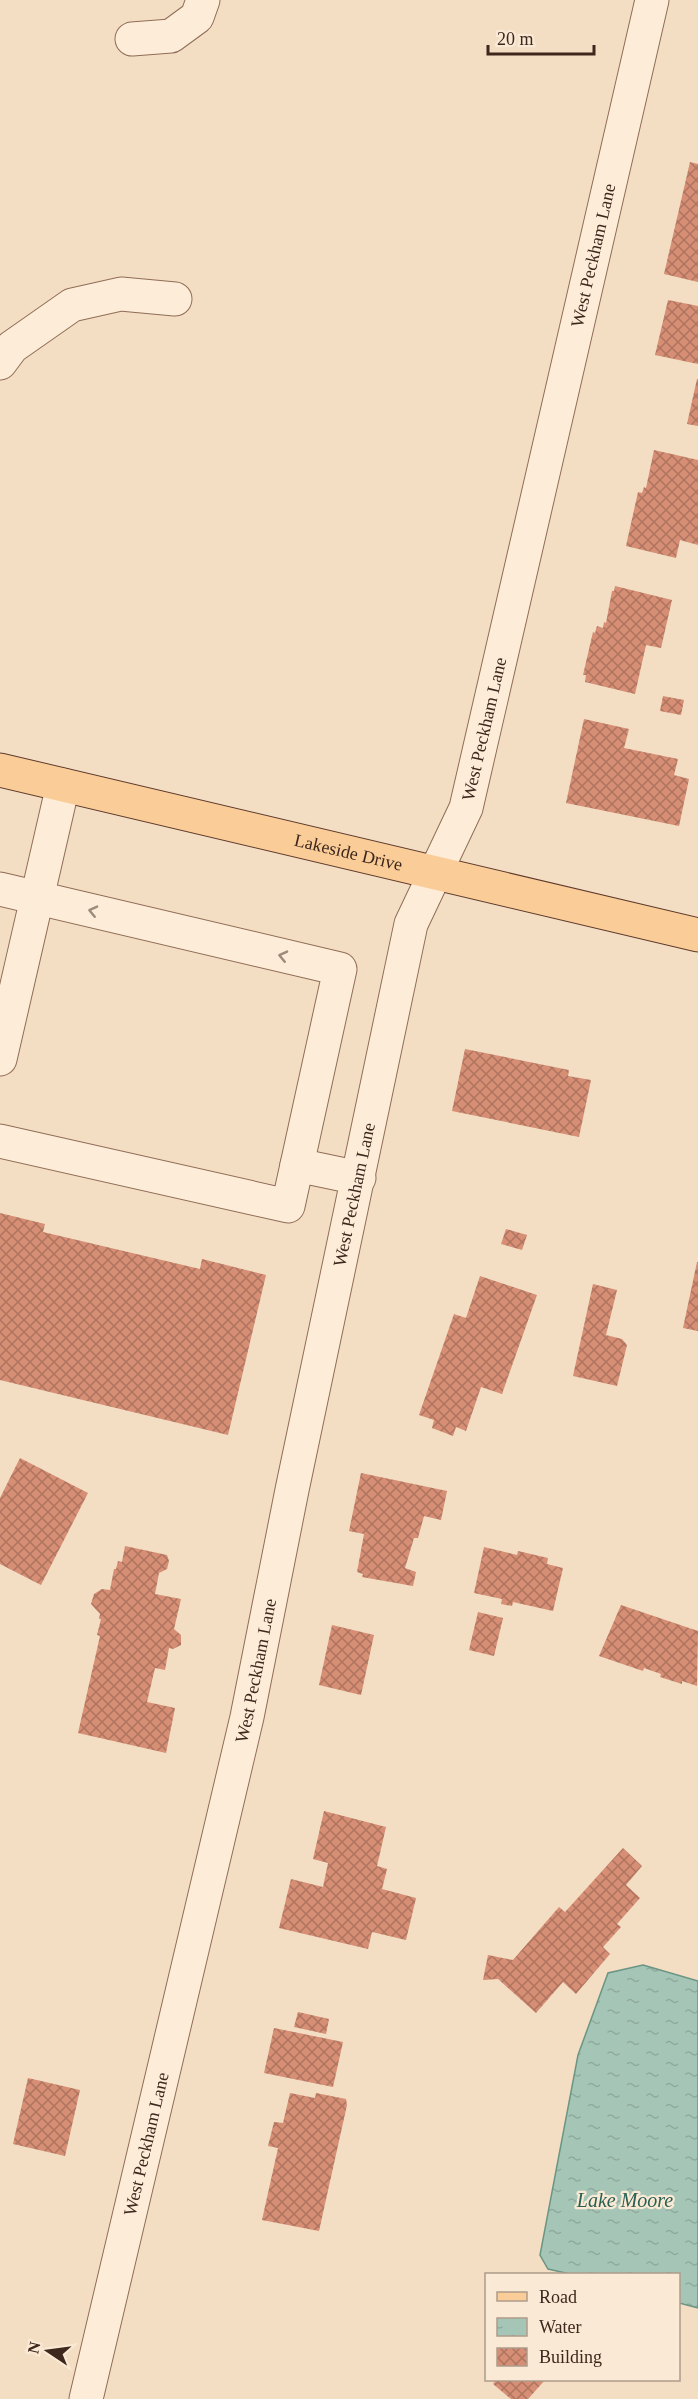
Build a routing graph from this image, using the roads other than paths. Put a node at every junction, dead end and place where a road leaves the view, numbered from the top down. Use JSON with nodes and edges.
{"nodes":[{"id":1,"x":203,"y":0,"type":"edge"},
{"id":2,"x":652,"y":0,"type":"edge"},
{"id":3,"x":132,"y":39,"type":"dead end"},
{"id":4,"x":175,"y":299,"type":"dead end"},
{"id":5,"x":0,"y":363,"type":"edge"},
{"id":6,"x":0,"y":770,"type":"edge"},
{"id":7,"x":63,"y":785,"type":"junction"},
{"id":8,"x":437,"y":872,"type":"junction"},
{"id":9,"x":0,"y":890,"type":"edge"},
{"id":10,"x":37,"y":898,"type":"junction"},
{"id":11,"x":698,"y":935,"type":"edge"},
{"id":12,"x":0,"y":1059,"type":"edge"},
{"id":13,"x":0,"y":1141,"type":"edge"},
{"id":14,"x":297,"y":1165,"type":"junction"},
{"id":15,"x":359,"y":1178,"type":"junction"},
{"id":16,"x":86,"y":2399,"type":"edge"}],
"edges":[{"from":1,"to":3,"type":"street"},
{"from":2,"to":8,"type":"street","name":"West Peckham Lane"},
{"from":4,"to":5,"type":"street"},
{"from":6,"to":7,"type":"main road","name":"Lakeside Drive"},
{"from":7,"to":8,"type":"main road","name":"Lakeside Drive"},
{"from":7,"to":10,"type":"street"},
{"from":8,"to":11,"type":"main road","name":"Lakeside Drive"},
{"from":8,"to":15,"type":"street","name":"West Peckham Lane"},
{"from":9,"to":10,"type":"street"},
{"from":10,"to":12,"type":"street"},
{"from":14,"to":10,"type":"street","one_way":true},
{"from":13,"to":14,"type":"street"},
{"from":14,"to":15,"type":"street"},
{"from":15,"to":16,"type":"street","name":"West Peckham Lane"}]}
